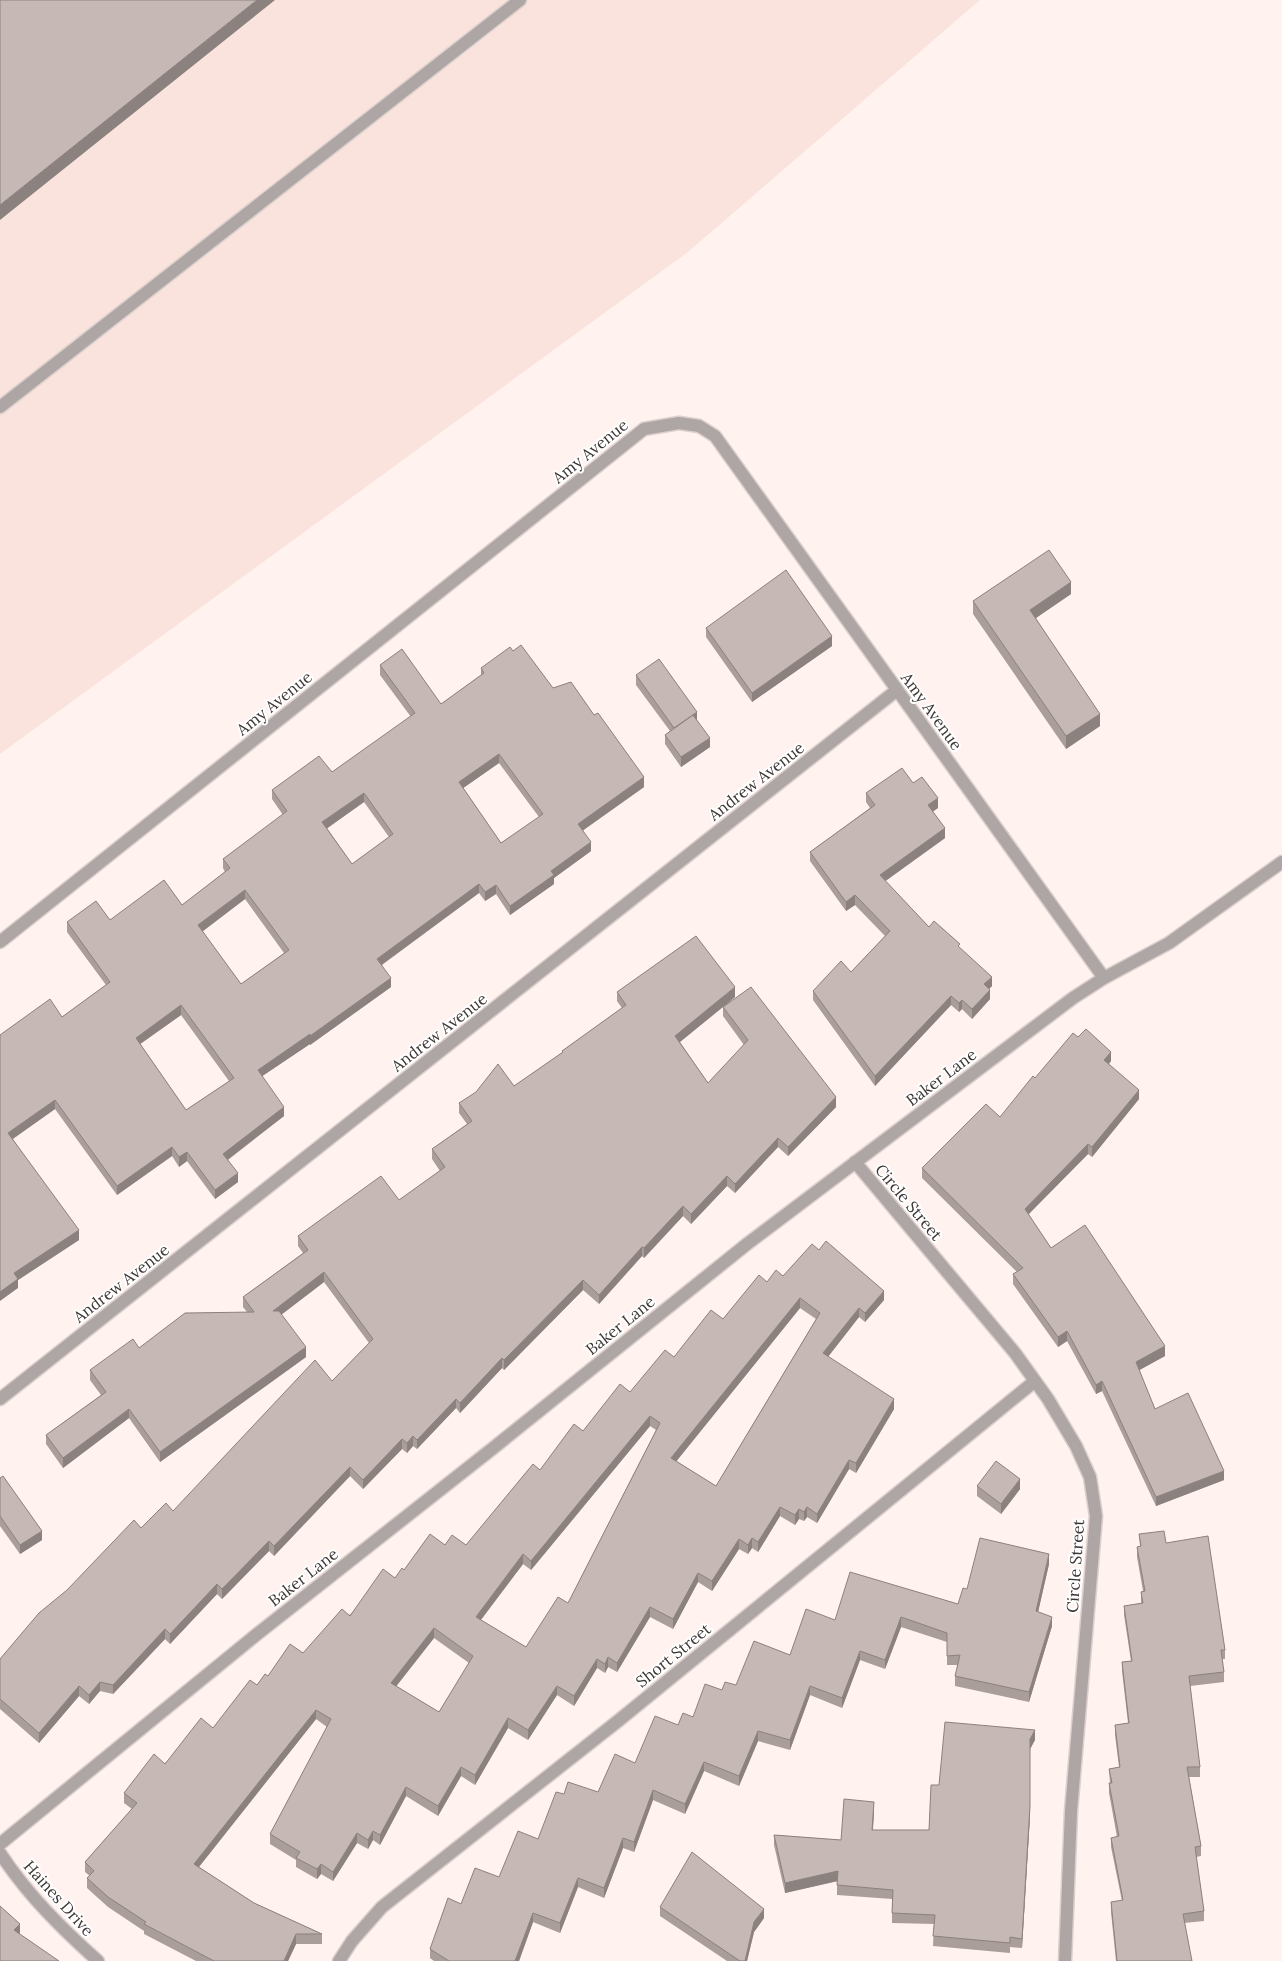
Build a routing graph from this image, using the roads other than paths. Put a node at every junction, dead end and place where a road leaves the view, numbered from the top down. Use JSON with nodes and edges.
{"nodes":[{"id":1,"x":520,"y":0,"type":"edge"},
{"id":2,"x":0,"y":407,"type":"edge"},
{"id":3,"x":898,"y":690,"type":"junction"},
{"id":4,"x":1282,"y":862,"type":"edge"},
{"id":5,"x":0,"y":942,"type":"edge"},
{"id":6,"x":1104,"y":978,"type":"junction"},
{"id":7,"x":855,"y":1162,"type":"junction"},
{"id":8,"x":1035,"y":1381,"type":"junction"},
{"id":9,"x":0,"y":1399,"type":"edge"},
{"id":10,"x":0,"y":1844,"type":"edge"},
{"id":11,"x":0,"y":1853,"type":"edge"},
{"id":12,"x":98,"y":1961,"type":"edge"},
{"id":13,"x":340,"y":1961,"type":"edge"},
{"id":14,"x":1065,"y":1961,"type":"edge"}],
"edges":[{"from":1,"to":2,"type":"street"},
{"from":3,"to":5,"type":"street","name":"Amy Avenue"},
{"from":3,"to":6,"type":"street","name":"Amy Avenue"},
{"from":3,"to":9,"type":"street","name":"Andrew Avenue"},
{"from":4,"to":6,"type":"street","name":"Baker Lane"},
{"from":6,"to":7,"type":"street","name":"Baker Lane"},
{"from":7,"to":8,"type":"street","name":"Circle Street"},
{"from":7,"to":10,"type":"street","name":"Baker Lane"},
{"from":8,"to":13,"type":"street","name":"Short Street"},
{"from":8,"to":14,"type":"street","name":"Circle Street"},
{"from":11,"to":12,"type":"street","name":"Haines Drive"}]}
